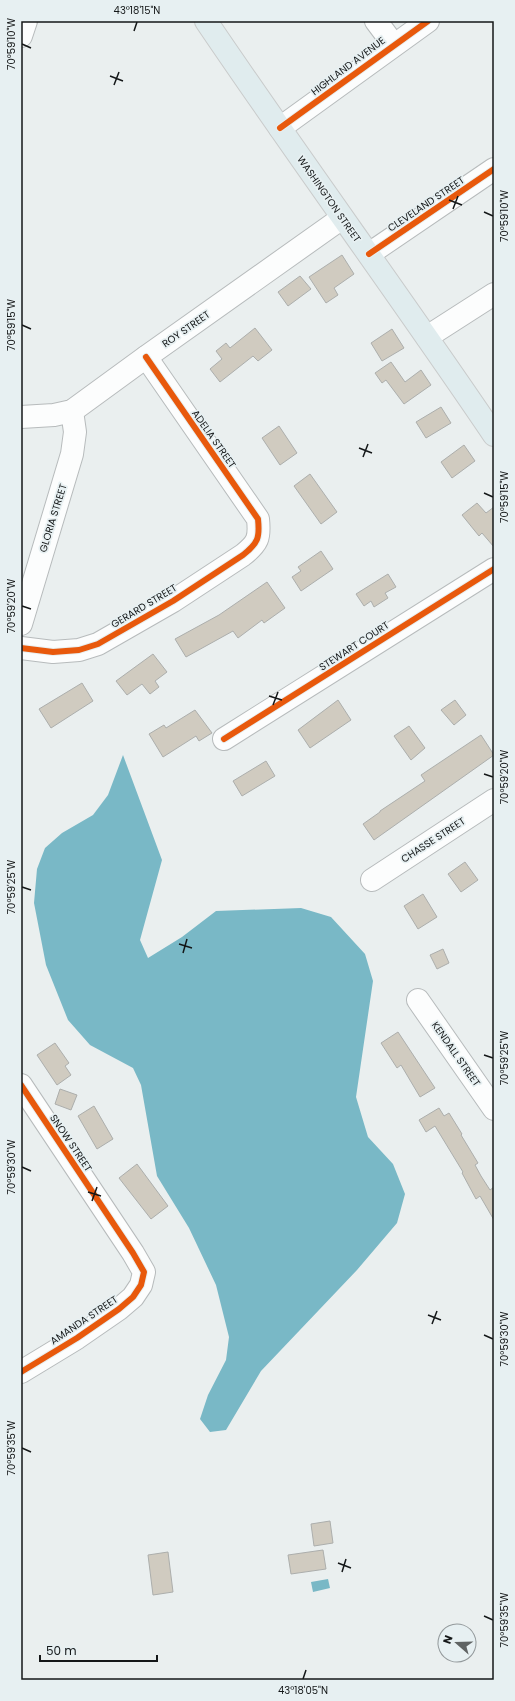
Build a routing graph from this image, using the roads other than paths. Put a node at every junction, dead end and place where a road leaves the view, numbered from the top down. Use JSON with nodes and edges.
{"nodes":[{"id":1,"x":26,"y":21,"type":"edge"},
{"id":2,"x":206,"y":21,"type":"edge"},
{"id":3,"x":376,"y":21,"type":"edge"},
{"id":4,"x":428,"y":21,"type":"edge"},
{"id":5,"x":21,"y":36,"type":"edge"},
{"id":6,"x":394,"y":45,"type":"junction"},
{"id":7,"x":280,"y":128,"type":"junction"},
{"id":8,"x":494,"y":169,"type":"edge"},
{"id":9,"x":342,"y":218,"type":"junction"},
{"id":10,"x":369,"y":254,"type":"junction"},
{"id":11,"x":494,"y":294,"type":"edge"},
{"id":12,"x":427,"y":337,"type":"junction"},
{"id":13,"x":146,"y":357,"type":"junction"},
{"id":14,"x":72,"y":411,"type":"junction"},
{"id":15,"x":21,"y":417,"type":"edge"},
{"id":16,"x":494,"y":435,"type":"edge"},
{"id":17,"x":260,"y":534,"type":"joint"},
{"id":18,"x":494,"y":569,"type":"edge"},
{"id":19,"x":21,"y":624,"type":"edge"},
{"id":20,"x":21,"y":648,"type":"edge"},
{"id":21,"x":224,"y":739,"type":"dead end"},
{"id":22,"x":494,"y":800,"type":"edge"},
{"id":23,"x":372,"y":880,"type":"dead end"},
{"id":24,"x":418,"y":1000,"type":"dead end"},
{"id":25,"x":21,"y":1085,"type":"edge"},
{"id":26,"x":494,"y":1108,"type":"edge"},
{"id":27,"x":144,"y":1272,"type":"joint"},
{"id":28,"x":21,"y":1372,"type":"edge"}],
"edges":[{"from":1,"to":5,"type":"street"},
{"from":2,"to":7,"type":"main road","name":"WASHINGTON STREET"},
{"from":3,"to":6,"type":"street"},
{"from":4,"to":6,"type":"street","name":"HIGHLAND AVENUE"},
{"from":6,"to":7,"type":"street","name":"HIGHLAND AVENUE"},
{"from":7,"to":9,"type":"main road","name":"WASHINGTON STREET"},
{"from":8,"to":10,"type":"street","name":"CLEVELAND STREET"},
{"from":9,"to":10,"type":"main road","name":"WASHINGTON STREET"},
{"from":9,"to":13,"type":"street","name":"ROY STREET"},
{"from":10,"to":12,"type":"main road","name":"WASHINGTON STREET"},
{"from":11,"to":12,"type":"street"},
{"from":12,"to":16,"type":"main road","name":"WASHINGTON STREET"},
{"from":13,"to":14,"type":"street","name":"ROY STREET"},
{"from":13,"to":17,"type":"street","name":"ADELIA STREET"},
{"from":14,"to":15,"type":"street","name":"ROY STREET"},
{"from":14,"to":19,"type":"street","name":"GLORIA STREET"},
{"from":17,"to":20,"type":"street","name":"GERARD STREET"},
{"from":18,"to":21,"type":"street","name":"STEWART COURT"},
{"from":22,"to":23,"type":"street","name":"CHASSE STREET"},
{"from":24,"to":26,"type":"street","name":"KENDALL STREET"},
{"from":25,"to":27,"type":"street","name":"SNOW STREET"},
{"from":27,"to":28,"type":"street","name":"AMANDA STREET"}]}
